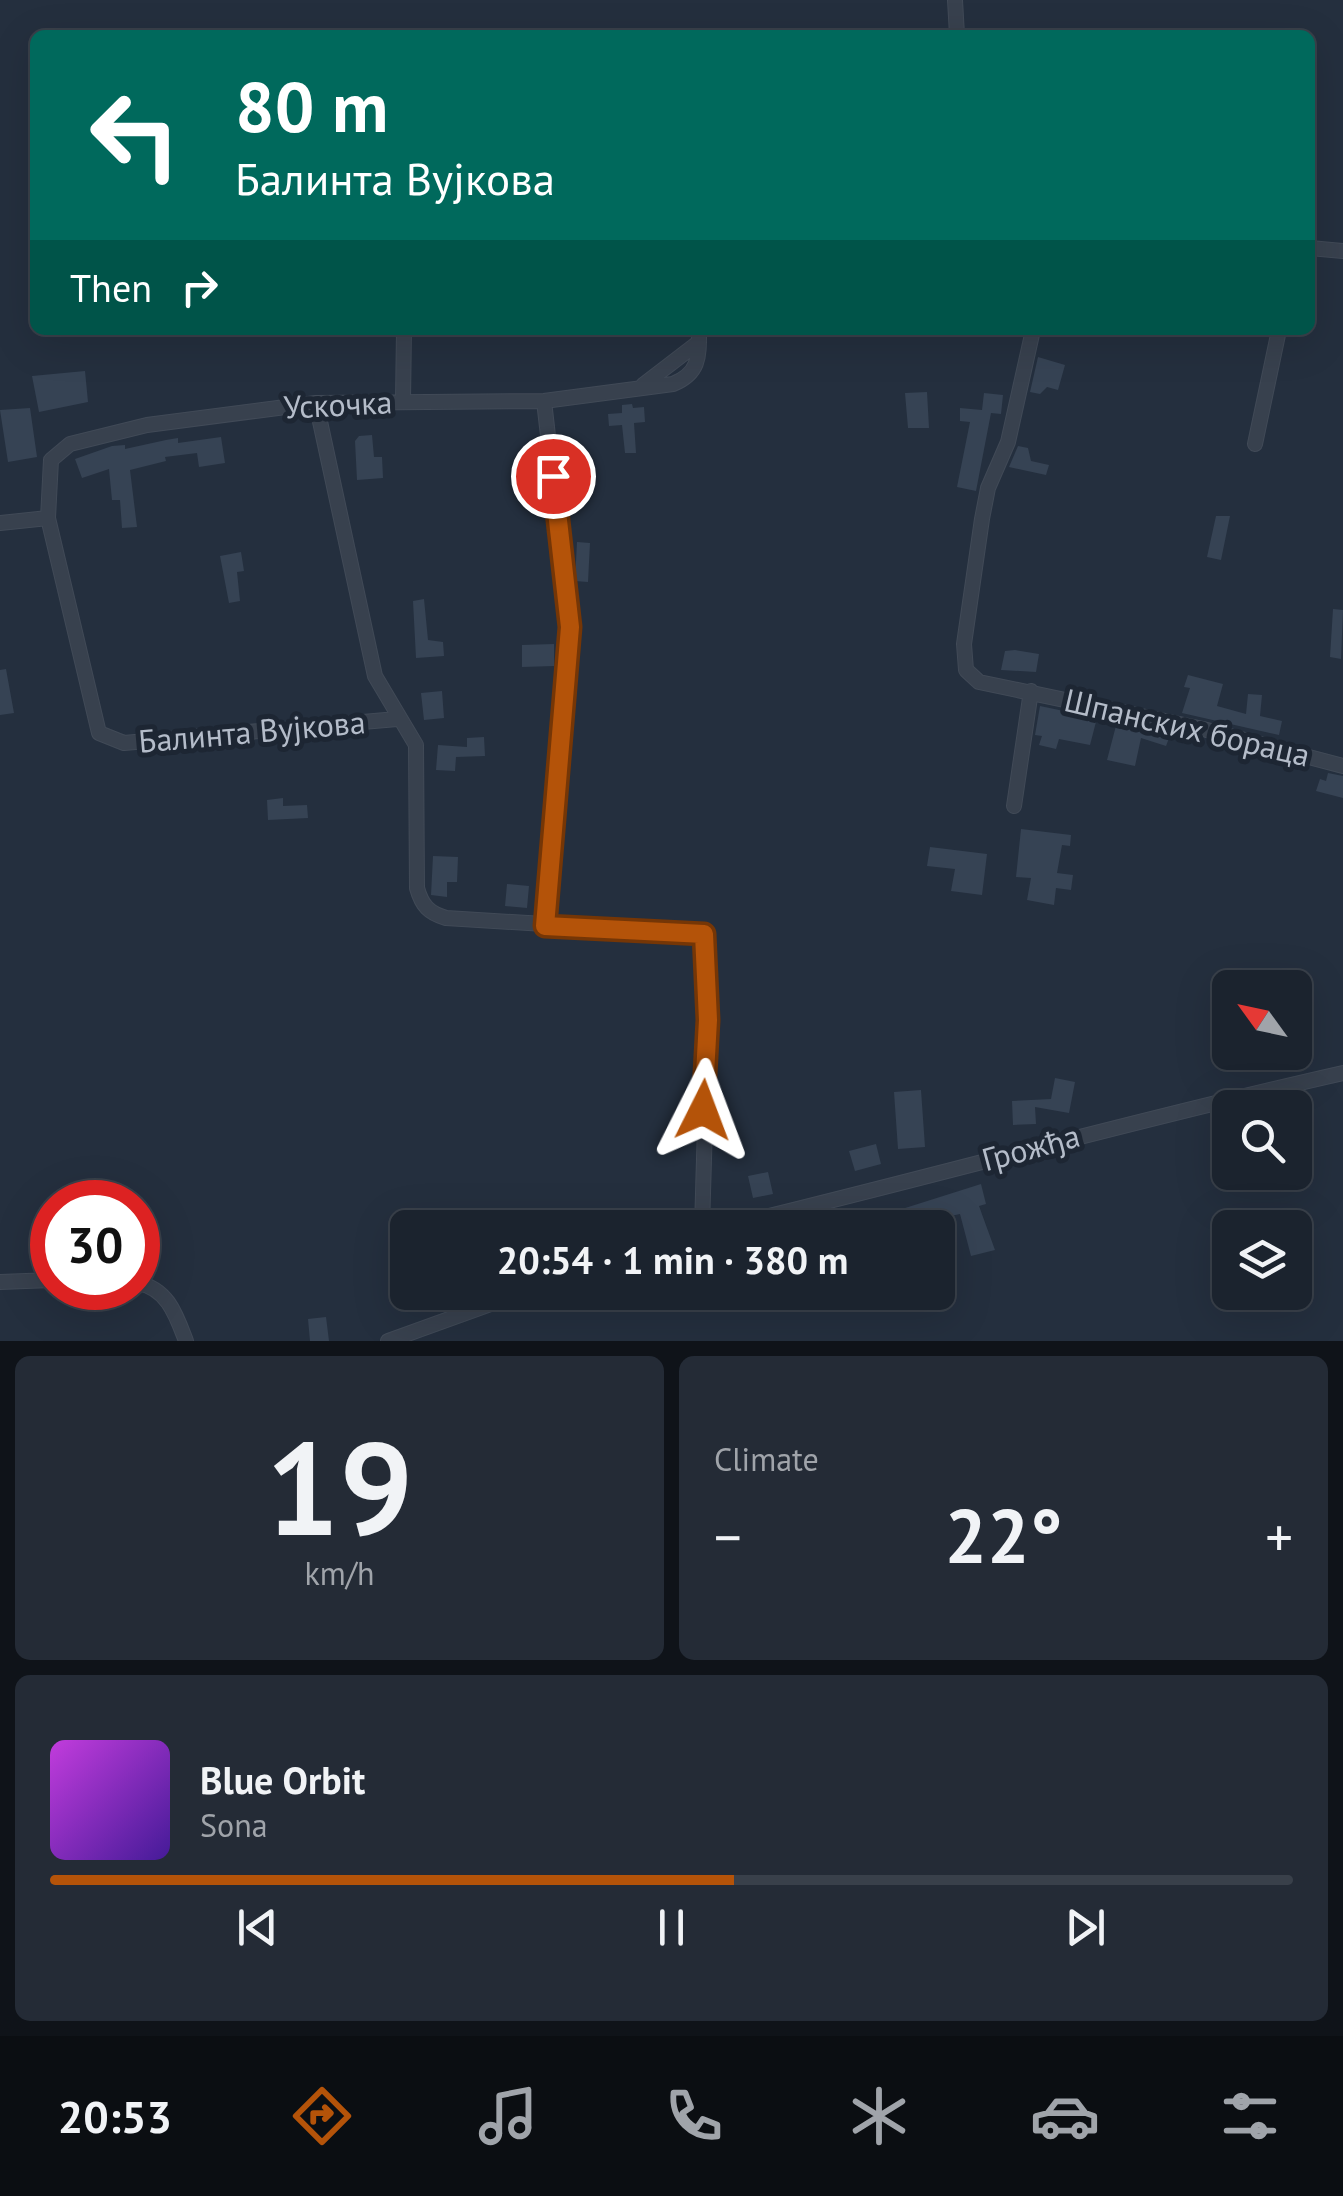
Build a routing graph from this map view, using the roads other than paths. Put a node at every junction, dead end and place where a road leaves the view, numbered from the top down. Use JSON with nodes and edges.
{"nodes":[{"id":1,"x":955,"y":0,"type":"edge"},
{"id":2,"x":958,"y":30,"type":"edge"},
{"id":3,"x":1315,"y":248,"type":"edge"},
{"id":4,"x":1343,"y":251,"type":"edge"},
{"id":5,"x":404,"y":335,"type":"edge"},
{"id":6,"x":1032,"y":335,"type":"edge"},
{"id":7,"x":1278,"y":335,"type":"edge"},
{"id":8,"x":699,"y":336,"type":"edge"},
{"id":9,"x":643,"y":385,"type":"junction"},
{"id":10,"x":544,"y":400,"type":"junction"},
{"id":11,"x":403,"y":401,"type":"junction"},
{"id":12,"x":316,"y":403,"type":"junction"},
{"id":13,"x":1255,"y":444,"type":"dead end"},
{"id":14,"x":48,"y":518,"type":"junction"},
{"id":15,"x":0,"y":523,"type":"edge"},
{"id":16,"x":1032,"y":691,"type":"junction"},
{"id":17,"x":397,"y":719,"type":"junction"},
{"id":18,"x":1343,"y":755,"type":"edge"},
{"id":19,"x":1342,"y":766,"type":"edge"},
{"id":20,"x":1014,"y":806,"type":"dead end"},
{"id":21,"x":545,"y":926,"type":"junction"},
{"id":22,"x":1343,"y":1072,"type":"edge"},
{"id":23,"x":703,"y":1210,"type":"edge"},
{"id":24,"x":795,"y":1210,"type":"edge"},
{"id":25,"x":30,"y":1281,"type":"edge"},
{"id":26,"x":0,"y":1282,"type":"edge"},
{"id":27,"x":160,"y":1294,"type":"edge"},
{"id":28,"x":474,"y":1310,"type":"edge"},
{"id":29,"x":186,"y":1341,"type":"edge"},
{"id":30,"x":388,"y":1341,"type":"edge"}],
"edges":[{"from":1,"to":2,"type":"street"},
{"from":3,"to":4,"type":"street"},
{"from":5,"to":11,"type":"street"},
{"from":6,"to":16,"type":"street","name":"Шпанских бораца"},
{"from":7,"to":13,"type":"street"},
{"from":8,"to":9,"type":"street"},
{"from":8,"to":9,"type":"street","name":"Ускочка"},
{"from":9,"to":10,"type":"street","name":"Ускочка"},
{"from":10,"to":11,"type":"street","name":"Ускочка"},
{"from":10,"to":21,"type":"street"},
{"from":11,"to":12,"type":"street","name":"Ускочка"},
{"from":12,"to":14,"type":"street","name":"Ускочка"},
{"from":12,"to":17,"type":"street"},
{"from":14,"to":15,"type":"street"},
{"from":14,"to":17,"type":"street","name":"Балинта Вујкова"},
{"from":16,"to":19,"type":"street","name":"Шпанских бораца"},
{"from":16,"to":20,"type":"street","name":"Шпанских бораца"},
{"from":17,"to":21,"type":"street","name":"Балинта Вујкова"},
{"from":18,"to":19,"type":"street"},
{"from":21,"to":23,"type":"street","name":"Балинта Вујкова"},
{"from":22,"to":24,"type":"street","name":"Грожђа"},
{"from":25,"to":26,"type":"street"},
{"from":27,"to":29,"type":"street"},
{"from":28,"to":30,"type":"street"}]}
